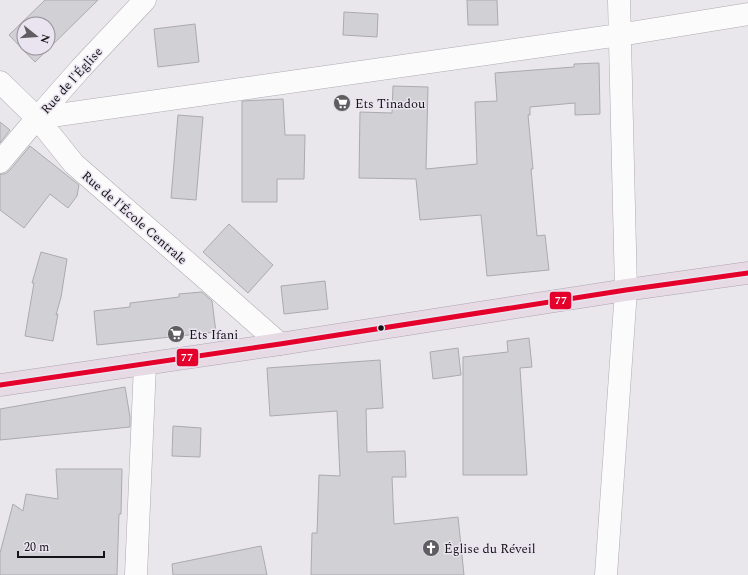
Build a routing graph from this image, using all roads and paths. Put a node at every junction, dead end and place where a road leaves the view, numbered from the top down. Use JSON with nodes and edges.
{"nodes":[{"id":1,"x":146,"y":0,"type":"edge"},
{"id":2,"x":618,"y":0,"type":"edge"},
{"id":3,"x":748,"y":14,"type":"edge"},
{"id":4,"x":619,"y":35,"type":"junction"},
{"id":5,"x":0,"y":82,"type":"edge"},
{"id":6,"x":37,"y":118,"type":"junction"},
{"id":7,"x":0,"y":162,"type":"edge"},
{"id":8,"x":748,"y":273,"type":"edge"},
{"id":9,"x":626,"y":290,"type":"junction"},
{"id":10,"x":280,"y":344,"type":"junction"},
{"id":11,"x":145,"y":364,"type":"junction"},
{"id":12,"x":0,"y":385,"type":"edge"},
{"id":13,"x":136,"y":575,"type":"edge"},
{"id":14,"x":606,"y":575,"type":"edge"}],
"edges":[{"from":1,"to":6,"type":"street","name":"Rue de l'Église"},
{"from":2,"to":4,"type":"street"},
{"from":3,"to":4,"type":"street"},
{"from":4,"to":6,"type":"street"},
{"from":4,"to":9,"type":"street"},
{"from":5,"to":6,"type":"street","name":"Rue de l'École Centrale"},
{"from":6,"to":7,"type":"street","name":"Rue de l'Église"},
{"from":6,"to":10,"type":"street","name":"Rue de l'École Centrale"},
{"from":8,"to":9,"type":"highway"},
{"from":9,"to":10,"type":"highway"},
{"from":9,"to":14,"type":"street"},
{"from":10,"to":11,"type":"highway"},
{"from":11,"to":12,"type":"highway"},
{"from":11,"to":13,"type":"street"}]}
